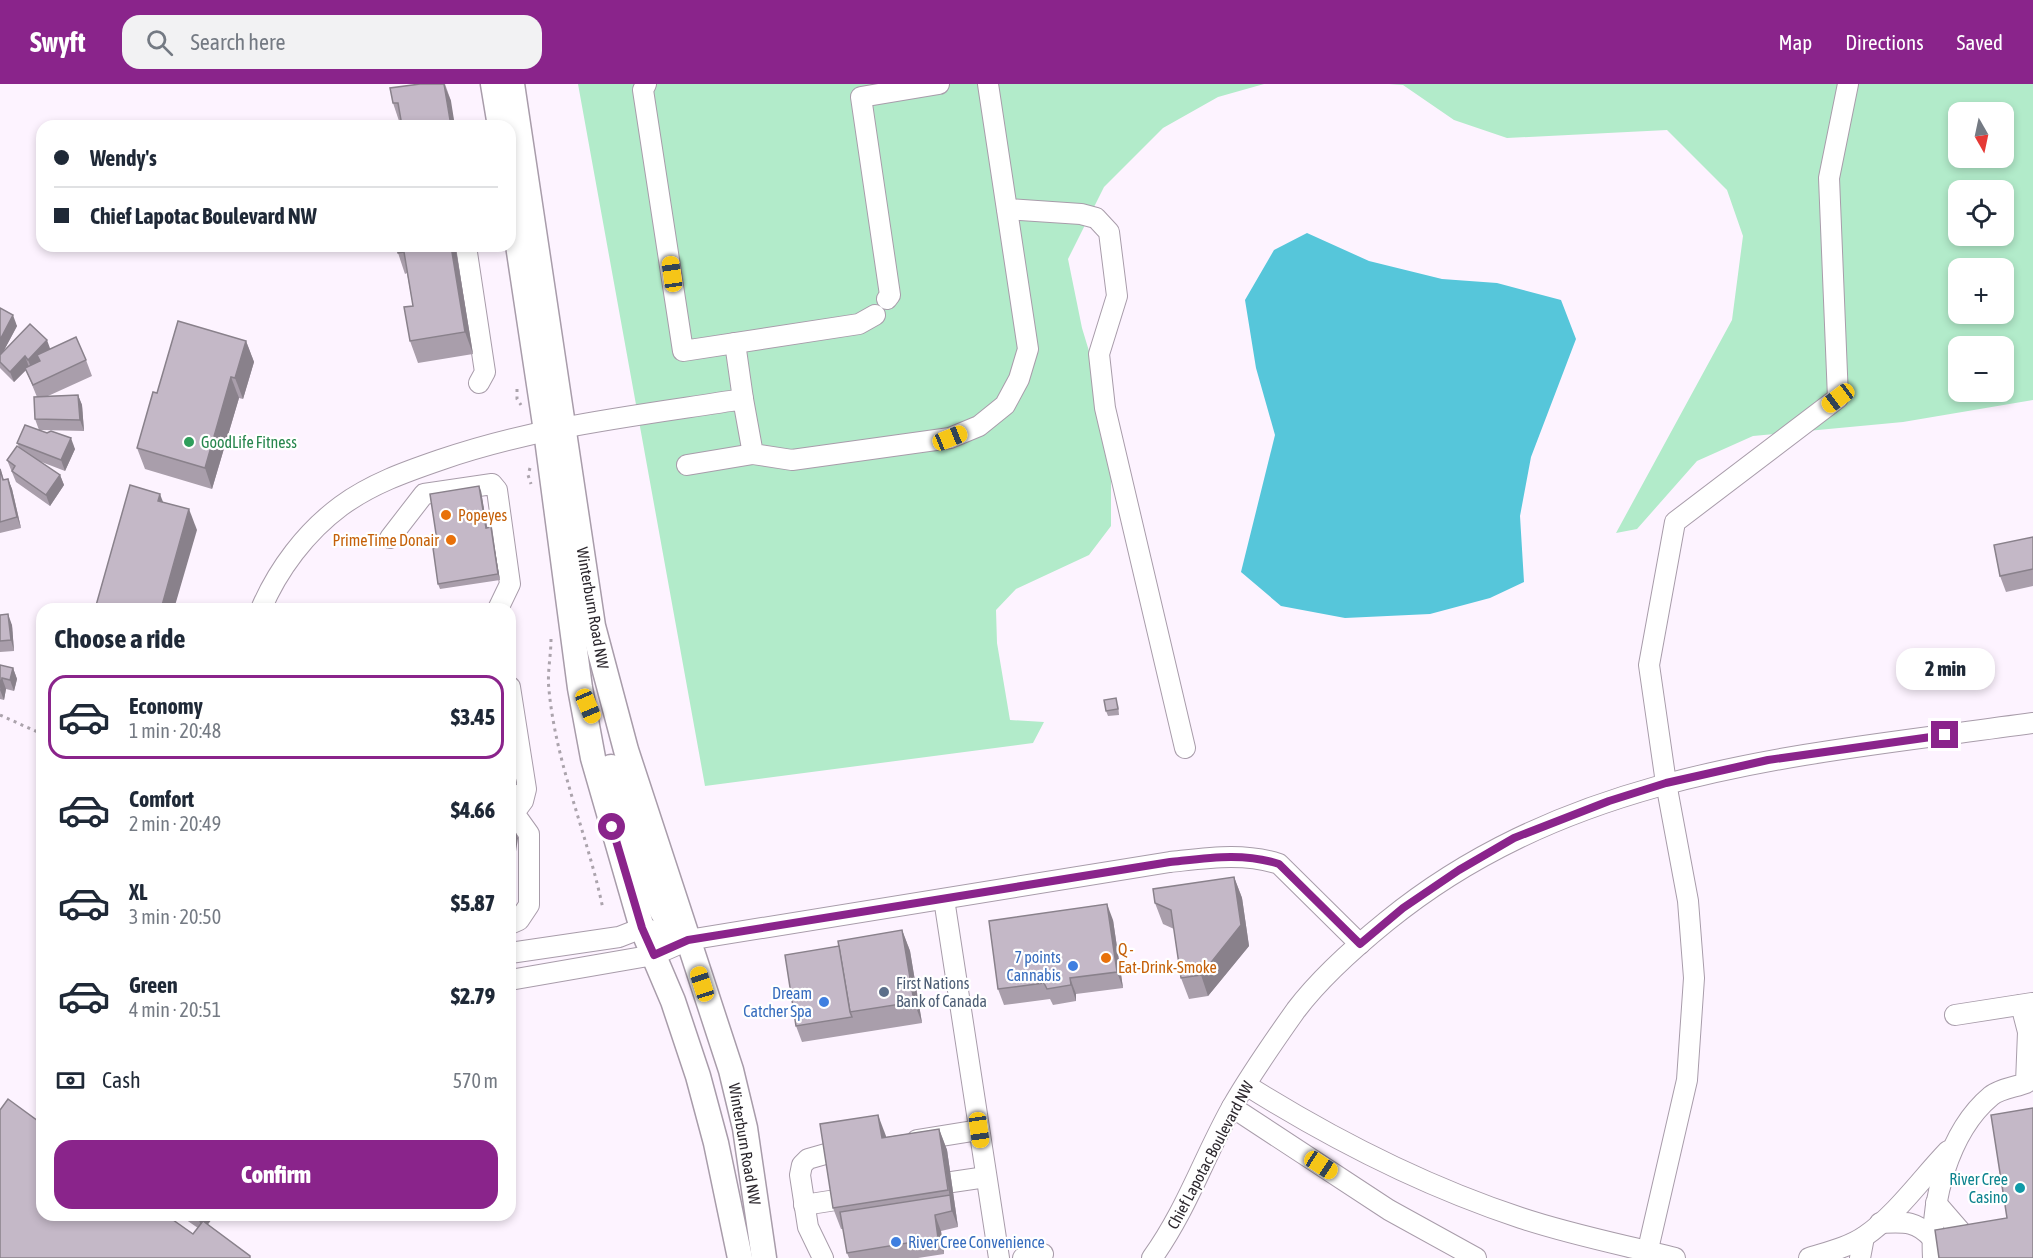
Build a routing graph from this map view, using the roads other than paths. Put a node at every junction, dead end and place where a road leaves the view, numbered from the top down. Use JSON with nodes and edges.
{"nodes":[{"id":1,"x":493,"y":84,"type":"edge"},
{"id":2,"x":513,"y":84,"type":"edge"},
{"id":3,"x":646,"y":84,"type":"edge"},
{"id":4,"x":939,"y":84,"type":"edge"},
{"id":5,"x":988,"y":84,"type":"edge"},
{"id":6,"x":1848,"y":84,"type":"edge"},
{"id":7,"x":499,"y":120,"type":"edge"},
{"id":8,"x":1007,"y":209,"type":"junction"},
{"id":9,"x":516,"y":223,"type":"edge"},
{"id":10,"x":467,"y":252,"type":"edge"},
{"id":11,"x":735,"y":343,"type":"junction"},
{"id":12,"x":479,"y":383,"type":"dead end"},
{"id":13,"x":744,"y":399,"type":"junction"},
{"id":14,"x":556,"y":429,"type":"junction"},
{"id":15,"x":753,"y":454,"type":"junction"},
{"id":16,"x":687,"y":465,"type":"dead end"},
{"id":17,"x":390,"y":538,"type":"dead end"},
{"id":18,"x":264,"y":603,"type":"edge"},
{"id":19,"x":501,"y":603,"type":"edge"},
{"id":20,"x":580,"y":688,"type":"junction"},
{"id":21,"x":2033,"y":723,"type":"edge"},
{"id":22,"x":516,"y":725,"type":"edge"},
{"id":23,"x":1185,"y":748,"type":"dead end"},
{"id":24,"x":1666,"y":783,"type":"junction"},
{"id":25,"x":516,"y":810,"type":"edge"},
{"id":26,"x":516,"y":816,"type":"edge"},
{"id":27,"x":529,"y":849,"type":"junction"},
{"id":28,"x":944,"y":899,"type":"junction"},
{"id":29,"x":516,"y":909,"type":"edge"},
{"id":30,"x":516,"y":921,"type":"edge"},
{"id":31,"x":642,"y":928,"type":"junction"},
{"id":32,"x":688,"y":940,"type":"junction"},
{"id":33,"x":1360,"y":944,"type":"junction"},
{"id":34,"x":516,"y":952,"type":"edge"},
{"id":35,"x":654,"y":955,"type":"junction"},
{"id":36,"x":516,"y":979,"type":"edge"},
{"id":37,"x":2027,"y":1004,"type":"edge"},
{"id":38,"x":1955,"y":1015,"type":"dead end"},
{"id":39,"x":2029,"y":1083,"type":"edge"},
{"id":40,"x":1246,"y":1085,"type":"junction"},
{"id":41,"x":1232,"y":1107,"type":"junction"},
{"id":42,"x":979,"y":1130,"type":"junction"},
{"id":43,"x":1957,"y":1142,"type":"junction"},
{"id":44,"x":899,"y":1143,"type":"edge"},
{"id":45,"x":829,"y":1153,"type":"edge"},
{"id":46,"x":986,"y":1177,"type":"junction"},
{"id":47,"x":952,"y":1182,"type":"dead end"},
{"id":48,"x":836,"y":1200,"type":"edge"},
{"id":49,"x":1936,"y":1203,"type":"junction"},
{"id":50,"x":804,"y":1205,"type":"junction"},
{"id":51,"x":1880,"y":1223,"type":"junction"},
{"id":52,"x":1864,"y":1237,"type":"junction"},
{"id":53,"x":1932,"y":1238,"type":"junction"},
{"id":54,"x":1967,"y":1247,"type":"edge"},
{"id":55,"x":1043,"y":1254,"type":"dead end"},
{"id":56,"x":1647,"y":1254,"type":"edge"},
{"id":57,"x":740,"y":1258,"type":"edge"},
{"id":58,"x":764,"y":1258,"type":"edge"},
{"id":59,"x":823,"y":1258,"type":"edge"},
{"id":60,"x":999,"y":1258,"type":"edge"},
{"id":61,"x":1023,"y":1258,"type":"edge"},
{"id":62,"x":1152,"y":1258,"type":"edge"},
{"id":63,"x":1476,"y":1258,"type":"edge"},
{"id":64,"x":1676,"y":1258,"type":"edge"},
{"id":65,"x":1809,"y":1258,"type":"edge"},
{"id":66,"x":1860,"y":1258,"type":"edge"},
{"id":67,"x":1933,"y":1258,"type":"edge"}],
"edges":[{"from":1,"to":7,"type":"main road"},
{"from":2,"to":14,"type":"main road","name":"Winterburn Road NW"},
{"from":3,"to":11,"type":"street"},
{"from":4,"to":11,"type":"street"},
{"from":5,"to":8,"type":"street"},
{"from":6,"to":24,"type":"street"},
{"from":8,"to":15,"type":"street"},
{"from":8,"to":23,"type":"street"},
{"from":9,"to":14,"type":"main road","name":"Winterburn Road NW"},
{"from":10,"to":12,"type":"street"},
{"from":11,"to":13,"type":"street"},
{"from":13,"to":14,"type":"street"},
{"from":13,"to":15,"type":"street"},
{"from":14,"to":18,"type":"street"},
{"from":14,"to":20,"type":"main road","name":"Winterburn Road NW"},
{"from":14,"to":32,"type":"main road","name":"Winterburn Road NW"},
{"from":15,"to":16,"type":"street"},
{"from":17,"to":19,"type":"street"},
{"from":20,"to":31,"type":"main road","name":"Winterburn Road NW"},
{"from":20,"to":32,"type":"main road"},
{"from":21,"to":24,"type":"street","name":"Chief Lapotac Boulevard NW"},
{"from":22,"to":25,"type":"street"},
{"from":24,"to":33,"type":"street","name":"Chief Lapotac Boulevard NW"},
{"from":24,"to":56,"type":"street"},
{"from":26,"to":27,"type":"street"},
{"from":27,"to":29,"type":"street"},
{"from":27,"to":30,"type":"street"},
{"from":28,"to":32,"type":"street"},
{"from":28,"to":33,"type":"street"},
{"from":28,"to":42,"type":"street"},
{"from":31,"to":32,"type":"street"},
{"from":31,"to":34,"type":"street"},
{"from":31,"to":35,"type":"main road","name":"Winterburn Road NW"},
{"from":32,"to":35,"type":"street"},
{"from":32,"to":58,"type":"main road","name":"Winterburn Road NW"},
{"from":33,"to":40,"type":"street","name":"Chief Lapotac Boulevard NW"},
{"from":35,"to":36,"type":"street"},
{"from":35,"to":57,"type":"main road","name":"Winterburn Road NW"},
{"from":37,"to":38,"type":"street"},
{"from":37,"to":39,"type":"street"},
{"from":39,"to":43,"type":"street"},
{"from":40,"to":41,"type":"street","name":"Chief Lapotac Boulevard NW"},
{"from":40,"to":56,"type":"street"},
{"from":41,"to":62,"type":"street","name":"Chief Lapotac Boulevard NW"},
{"from":41,"to":63,"type":"street"},
{"from":42,"to":44,"type":"street"},
{"from":42,"to":46,"type":"street"},
{"from":43,"to":49,"type":"street"},
{"from":43,"to":51,"type":"street"},
{"from":45,"to":50,"type":"street"},
{"from":46,"to":47,"type":"street"},
{"from":46,"to":60,"type":"street"},
{"from":48,"to":50,"type":"street"},
{"from":49,"to":53,"type":"street"},
{"from":49,"to":54,"type":"street"},
{"from":50,"to":59,"type":"street"},
{"from":51,"to":52,"type":"street"},
{"from":51,"to":53,"type":"street"},
{"from":52,"to":65,"type":"street"},
{"from":52,"to":66,"type":"street"},
{"from":53,"to":67,"type":"street"},
{"from":55,"to":61,"type":"street"},
{"from":56,"to":64,"type":"street"}]}
